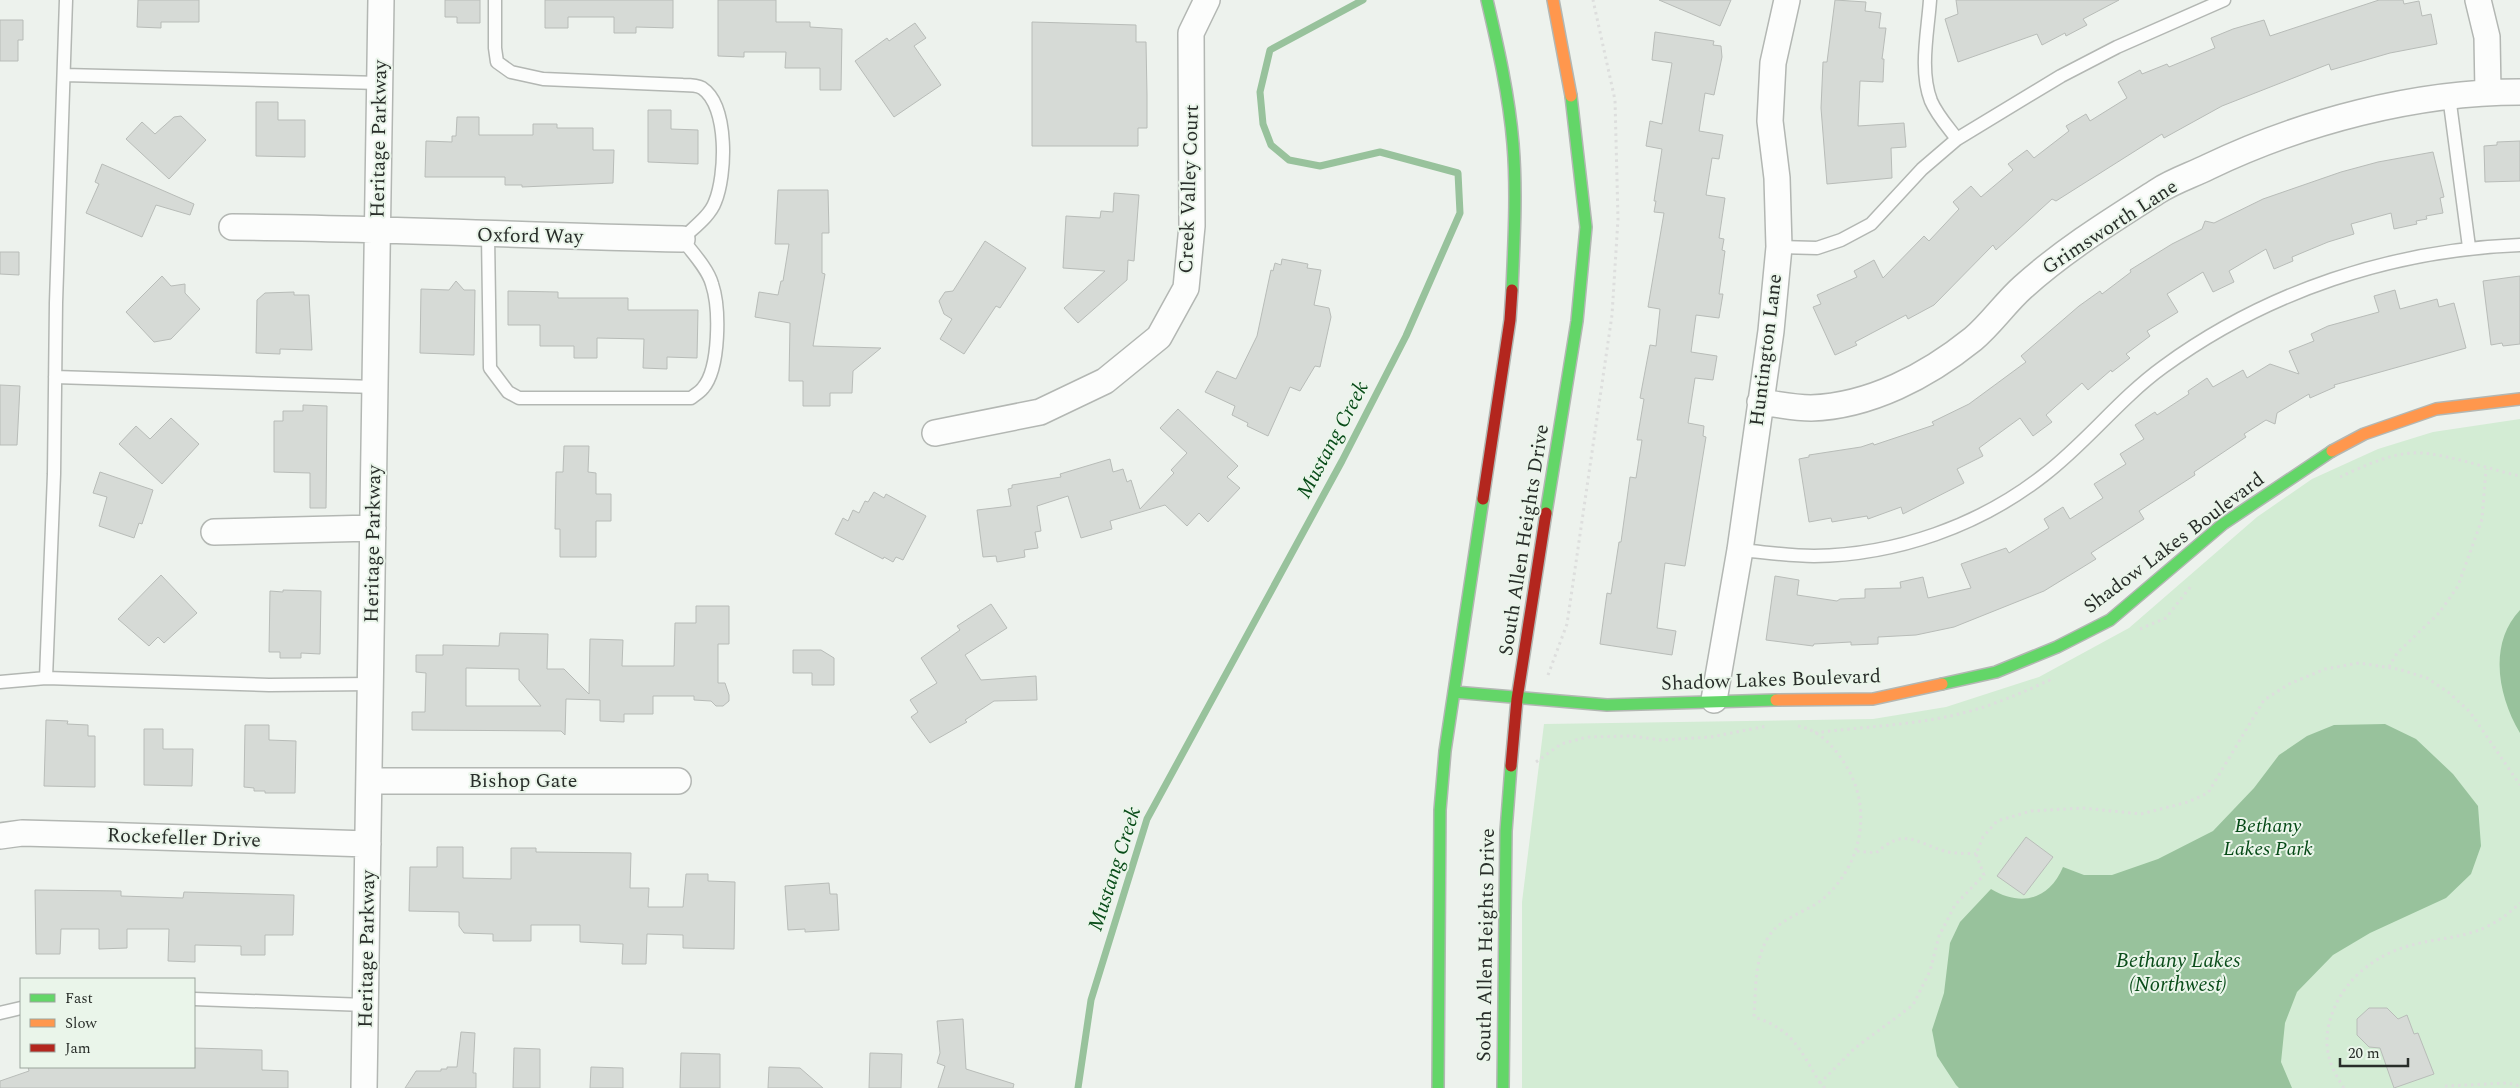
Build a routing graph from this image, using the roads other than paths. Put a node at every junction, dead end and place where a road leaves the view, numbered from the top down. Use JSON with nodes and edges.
{"nodes":[{"id":1,"x":66,"y":0,"type":"edge"},
{"id":2,"x":381,"y":0,"type":"edge"},
{"id":3,"x":495,"y":0,"type":"edge"},
{"id":4,"x":1207,"y":0,"type":"edge"},
{"id":5,"x":1488,"y":0,"type":"edge"},
{"id":6,"x":1553,"y":0,"type":"edge"},
{"id":7,"x":1787,"y":0,"type":"edge"},
{"id":8,"x":1930,"y":0,"type":"edge"},
{"id":9,"x":2224,"y":0,"type":"edge"},
{"id":10,"x":2478,"y":0,"type":"edge"},
{"id":11,"x":64,"y":75,"type":"junction"},
{"id":12,"x":380,"y":83,"type":"junction"},
{"id":13,"x":2488,"y":92,"type":"junction"},
{"id":14,"x":2520,"y":92,"type":"edge"},
{"id":15,"x":2449,"y":96,"type":"junction"},
{"id":16,"x":1957,"y":139,"type":"junction"},
{"id":17,"x":232,"y":226,"type":"dead end"},
{"id":18,"x":378,"y":228,"type":"junction"},
{"id":19,"x":488,"y":235,"type":"junction"},
{"id":20,"x":682,"y":239,"type":"junction"},
{"id":21,"x":2520,"y":246,"type":"edge"},
{"id":22,"x":1779,"y":247,"type":"junction"},
{"id":23,"x":2470,"y":247,"type":"junction"},
{"id":24,"x":55,"y":377,"type":"junction"},
{"id":25,"x":375,"y":387,"type":"junction"},
{"id":26,"x":2520,"y":399,"type":"edge"},
{"id":27,"x":1760,"y":402,"type":"junction"},
{"id":28,"x":935,"y":433,"type":"dead end"},
{"id":29,"x":373,"y":528,"type":"junction"},
{"id":30,"x":214,"y":532,"type":"dead end"},
{"id":31,"x":1740,"y":550,"type":"junction"},
{"id":32,"x":46,"y":678,"type":"junction"},
{"id":33,"x":0,"y":682,"type":"edge"},
{"id":34,"x":371,"y":684,"type":"junction"},
{"id":35,"x":1454,"y":692,"type":"junction"},
{"id":36,"x":1518,"y":699,"type":"junction"},
{"id":37,"x":1714,"y":700,"type":"junction"},
{"id":38,"x":369,"y":781,"type":"junction"},
{"id":39,"x":678,"y":781,"type":"dead end"},
{"id":40,"x":0,"y":836,"type":"edge"},
{"id":41,"x":368,"y":844,"type":"junction"},
{"id":42,"x":195,"y":999,"type":"edge"},
{"id":43,"x":366,"y":1005,"type":"junction"},
{"id":44,"x":20,"y":1008,"type":"edge"},
{"id":45,"x":0,"y":1013,"type":"edge"},
{"id":46,"x":364,"y":1088,"type":"edge"},
{"id":47,"x":1438,"y":1088,"type":"edge"},
{"id":48,"x":1503,"y":1088,"type":"edge"}],
"edges":[{"from":1,"to":11,"type":"lane"},
{"from":2,"to":12,"type":"street","name":"Heritage Parkway"},
{"from":3,"to":20,"type":"lane"},
{"from":4,"to":28,"type":"street","name":"Creek Valley Court"},
{"from":5,"to":35,"type":"main road"},
{"from":6,"to":36,"type":"main road","name":"South Allen Heights Drive"},
{"from":7,"to":22,"type":"street","name":"Huntington Lane"},
{"from":8,"to":16,"type":"lane"},
{"from":9,"to":16,"type":"lane"},
{"from":10,"to":13,"type":"street"},
{"from":11,"to":12,"type":"lane"},
{"from":11,"to":24,"type":"lane"},
{"from":12,"to":18,"type":"street","name":"Heritage Parkway"},
{"from":13,"to":14,"type":"street","name":"Grimsworth Lane"},
{"from":13,"to":15,"type":"street","name":"Grimsworth Lane"},
{"from":15,"to":23,"type":"lane"},
{"from":15,"to":27,"type":"street","name":"Grimsworth Lane"},
{"from":16,"to":22,"type":"lane"},
{"from":17,"to":18,"type":"street","name":"Oxford Way"},
{"from":18,"to":19,"type":"street","name":"Oxford Way"},
{"from":18,"to":25,"type":"street","name":"Heritage Parkway"},
{"from":19,"to":20,"type":"street","name":"Oxford Way"},
{"from":19,"to":20,"type":"lane"},
{"from":21,"to":23,"type":"lane"},
{"from":22,"to":27,"type":"street","name":"Huntington Lane"},
{"from":23,"to":31,"type":"lane"},
{"from":24,"to":25,"type":"lane"},
{"from":24,"to":32,"type":"lane"},
{"from":25,"to":29,"type":"street","name":"Heritage Parkway"},
{"from":26,"to":37,"type":"main road","name":"Shadow Lakes Boulevard"},
{"from":27,"to":31,"type":"street","name":"Huntington Lane"},
{"from":29,"to":30,"type":"street"},
{"from":29,"to":34,"type":"street","name":"Heritage Parkway"},
{"from":31,"to":37,"type":"street","name":"Huntington Lane"},
{"from":32,"to":33,"type":"lane"},
{"from":32,"to":34,"type":"lane"},
{"from":34,"to":38,"type":"street","name":"Heritage Parkway"},
{"from":35,"to":36,"type":"main road","name":"Shadow Lakes Boulevard"},
{"from":35,"to":47,"type":"main road"},
{"from":36,"to":37,"type":"main road","name":"Shadow Lakes Boulevard"},
{"from":36,"to":48,"type":"main road","name":"South Allen Heights Drive"},
{"from":38,"to":39,"type":"street","name":"Bishop Gate"},
{"from":38,"to":41,"type":"street","name":"Heritage Parkway"},
{"from":40,"to":41,"type":"street","name":"Rockefeller Drive"},
{"from":41,"to":43,"type":"street","name":"Heritage Parkway"},
{"from":42,"to":43,"type":"lane"},
{"from":43,"to":46,"type":"street","name":"Heritage Parkway"},
{"from":44,"to":45,"type":"lane"}]}
